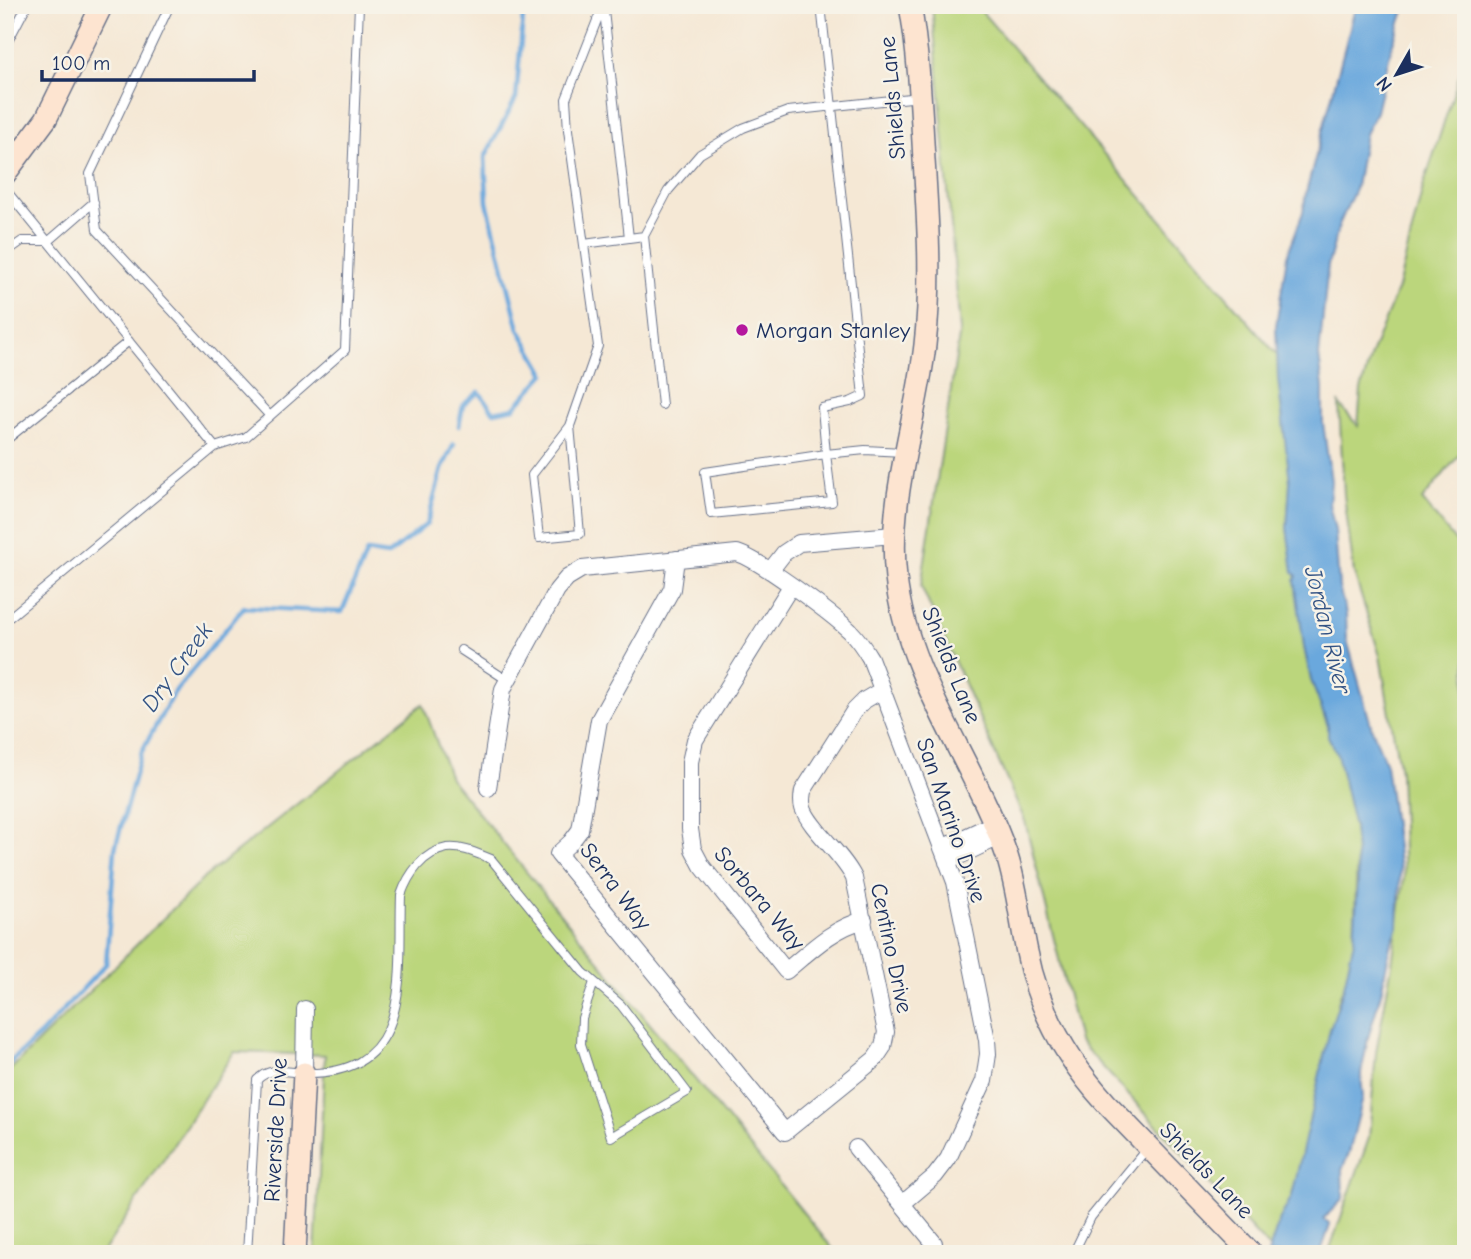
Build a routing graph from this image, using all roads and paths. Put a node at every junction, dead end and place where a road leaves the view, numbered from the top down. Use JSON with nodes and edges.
{"nodes":[{"id":1,"x":27,"y":5,"type":"edge"},
{"id":2,"x":102,"y":5,"type":"edge"},
{"id":3,"x":170,"y":5,"type":"edge"},
{"id":4,"x":359,"y":5,"type":"edge"},
{"id":5,"x":821,"y":5,"type":"edge"},
{"id":6,"x":909,"y":5,"type":"edge"},
{"id":7,"x":604,"y":7,"type":"edge"},
{"id":8,"x":5,"y":47,"type":"edge"},
{"id":9,"x":920,"y":97,"type":"junction"},
{"id":10,"x":832,"y":106,"type":"junction"},
{"id":11,"x":5,"y":174,"type":"edge"},
{"id":12,"x":5,"y":189,"type":"edge"},
{"id":13,"x":94,"y":202,"type":"junction"},
{"id":14,"x":644,"y":236,"type":"junction"},
{"id":15,"x":629,"y":238,"type":"junction"},
{"id":16,"x":49,"y":241,"type":"junction"},
{"id":17,"x":584,"y":244,"type":"junction"},
{"id":18,"x":5,"y":253,"type":"edge"},
{"id":19,"x":129,"y":341,"type":"junction"},
{"id":20,"x":662,"y":405,"type":"dead end"},
{"id":21,"x":270,"y":416,"type":"junction"},
{"id":22,"x":570,"y":426,"type":"junction"},
{"id":23,"x":5,"y":441,"type":"edge"},
{"id":24,"x":215,"y":447,"type":"junction"},
{"id":25,"x":906,"y":452,"type":"junction"},
{"id":26,"x":826,"y":454,"type":"junction"},
{"id":27,"x":894,"y":535,"type":"junction"},
{"id":28,"x":676,"y":559,"type":"junction"},
{"id":29,"x":770,"y":571,"type":"junction"},
{"id":30,"x":791,"y":586,"type":"junction"},
{"id":31,"x":5,"y":621,"type":"edge"},
{"id":32,"x":461,"y":650,"type":"dead end"},
{"id":33,"x":507,"y":680,"type":"junction"},
{"id":34,"x":882,"y":690,"type":"junction"},
{"id":35,"x":488,"y":789,"type":"dead end"},
{"id":36,"x":996,"y":830,"type":"junction"},
{"id":37,"x":944,"y":855,"type":"junction"},
{"id":38,"x":864,"y":920,"type":"junction"},
{"id":39,"x":594,"y":982,"type":"junction"},
{"id":40,"x":305,"y":1009,"type":"dead end"},
{"id":41,"x":304,"y":1073,"type":"junction"},
{"id":42,"x":785,"y":1132,"type":"joint"},
{"id":43,"x":1148,"y":1147,"type":"junction"},
{"id":44,"x":856,"y":1148,"type":"dead end"},
{"id":45,"x":902,"y":1203,"type":"junction"},
{"id":46,"x":934,"y":1243,"type":"dead end"},
{"id":47,"x":1249,"y":1250,"type":"edge"},
{"id":48,"x":247,"y":1254,"type":"edge"},
{"id":49,"x":296,"y":1254,"type":"edge"},
{"id":50,"x":1073,"y":1254,"type":"edge"}],
"edges":[{"from":1,"to":8,"type":"lane"},
{"from":2,"to":11,"type":"main road"},
{"from":3,"to":13,"type":"lane"},
{"from":4,"to":21,"type":"lane"},
{"from":5,"to":10,"type":"lane"},
{"from":6,"to":9,"type":"main road","name":"Shields Lane"},
{"from":7,"to":15,"type":"lane"},
{"from":7,"to":17,"type":"lane"},
{"from":9,"to":10,"type":"lane"},
{"from":9,"to":25,"type":"main road","name":"Shields Lane"},
{"from":10,"to":14,"type":"lane"},
{"from":10,"to":26,"type":"lane"},
{"from":12,"to":16,"type":"lane"},
{"from":13,"to":16,"type":"lane"},
{"from":13,"to":21,"type":"lane"},
{"from":14,"to":15,"type":"lane"},
{"from":14,"to":20,"type":"lane"},
{"from":15,"to":17,"type":"lane"},
{"from":16,"to":18,"type":"lane"},
{"from":16,"to":19,"type":"lane"},
{"from":17,"to":22,"type":"lane"},
{"from":19,"to":23,"type":"lane"},
{"from":19,"to":24,"type":"lane"},
{"from":21,"to":24,"type":"lane"},
{"from":22,"to":22,"type":"lane"},
{"from":24,"to":31,"type":"lane"},
{"from":25,"to":26,"type":"lane"},
{"from":25,"to":27,"type":"main road","name":"Shields Lane"},
{"from":26,"to":26,"type":"lane"},
{"from":27,"to":29,"type":"street"},
{"from":27,"to":36,"type":"main road","name":"Shields Lane"},
{"from":28,"to":29,"type":"street","name":"San Marino Drive"},
{"from":28,"to":33,"type":"street","name":"San Marino Drive"},
{"from":28,"to":42,"type":"street","name":"Serra Way"},
{"from":29,"to":30,"type":"street","name":"San Marino Drive"},
{"from":30,"to":34,"type":"street","name":"San Marino Drive"},
{"from":30,"to":38,"type":"street","name":"Sorbara Way"},
{"from":32,"to":33,"type":"lane"},
{"from":33,"to":35,"type":"street","name":"San Marino Drive"},
{"from":34,"to":37,"type":"street","name":"San Marino Drive"},
{"from":34,"to":38,"type":"street","name":"Centino Drive"},
{"from":36,"to":37,"type":"street"},
{"from":36,"to":43,"type":"main road","name":"Shields Lane"},
{"from":37,"to":45,"type":"street","name":"San Marino Drive"},
{"from":38,"to":42,"type":"street","name":"Centino Drive"},
{"from":39,"to":39,"type":"lane"},
{"from":39,"to":41,"type":"lane"},
{"from":40,"to":41,"type":"street","name":"Riverside Drive"},
{"from":41,"to":48,"type":"lane"},
{"from":41,"to":49,"type":"main road","name":"Riverside Drive"},
{"from":43,"to":47,"type":"main road","name":"Shields Lane"},
{"from":43,"to":50,"type":"lane"},
{"from":44,"to":45,"type":"street"},
{"from":45,"to":46,"type":"street"}]}
